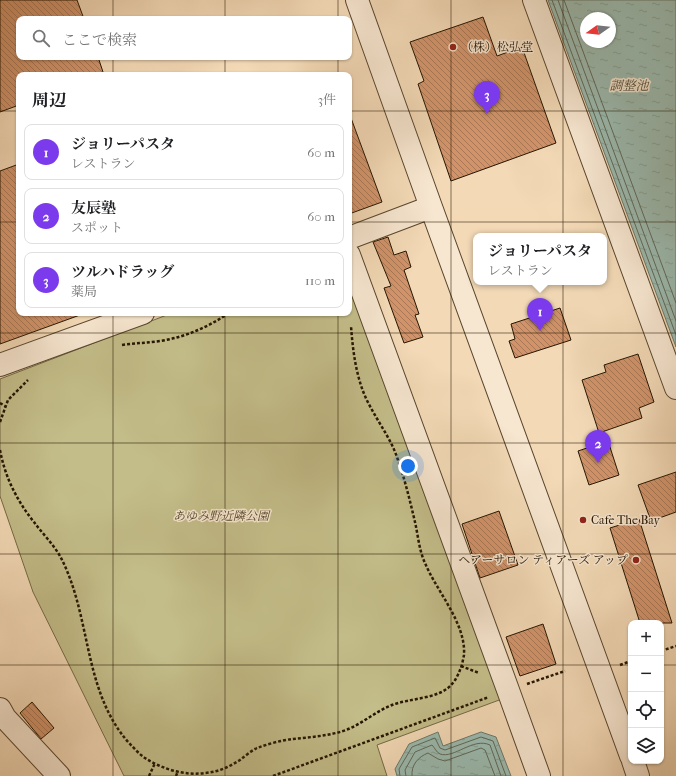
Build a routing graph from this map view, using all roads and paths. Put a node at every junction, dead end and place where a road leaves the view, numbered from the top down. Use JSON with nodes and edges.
{"nodes":[{"id":1,"x":357,"y":0,"type":"edge"},
{"id":2,"x":534,"y":0,"type":"edge"},
{"id":3,"x":431,"y":207,"type":"junction"},
{"id":4,"x":352,"y":237,"type":"edge"},
{"id":5,"x":352,"y":263,"type":"edge"},
{"id":6,"x":135,"y":316,"type":"edge"},
{"id":7,"x":224,"y":316,"type":"edge"},
{"id":8,"x":351,"y":323,"type":"dead end"},
{"id":9,"x":116,"y":347,"type":"dead end"},
{"id":10,"x":0,"y":365,"type":"edge"},
{"id":11,"x":29,"y":378,"type":"dead end"},
{"id":12,"x":676,"y":388,"type":"edge"},
{"id":13,"x":0,"y":404,"type":"edge"},
{"id":14,"x":5,"y":406,"type":"junction"},
{"id":15,"x":0,"y":422,"type":"edge"},
{"id":16,"x":0,"y":450,"type":"edge"},
{"id":17,"x":676,"y":646,"type":"edge"},
{"id":18,"x":664,"y":650,"type":"edge"},
{"id":19,"x":565,"y":671,"type":"dead end"},
{"id":20,"x":508,"y":690,"type":"junction"},
{"id":21,"x":2,"y":716,"type":"edge"},
{"id":22,"x":628,"y":748,"type":"edge"},
{"id":23,"x":155,"y":763,"type":"junction"},
{"id":24,"x":634,"y":764,"type":"edge"},
{"id":25,"x":178,"y":771,"type":"junction"},
{"id":26,"x":284,"y":774,"type":"edge"},
{"id":27,"x":59,"y":776,"type":"edge"},
{"id":28,"x":149,"y":776,"type":"edge"},
{"id":29,"x":176,"y":776,"type":"edge"},
{"id":30,"x":273,"y":776,"type":"edge"},
{"id":31,"x":538,"y":776,"type":"edge"},
{"id":32,"x":638,"y":776,"type":"edge"}],
"edges":[{"from":1,"to":3,"type":"street"},
{"from":2,"to":12,"type":"street"},
{"from":3,"to":4,"type":"street"},
{"from":3,"to":22,"type":"street"},
{"from":5,"to":20,"type":"street"},
{"from":6,"to":10,"type":"street"},
{"from":7,"to":9,"type":"path"},
{"from":8,"to":25,"type":"path"},
{"from":11,"to":14,"type":"path"},
{"from":13,"to":14,"type":"path"},
{"from":14,"to":15,"type":"path"},
{"from":16,"to":23,"type":"path"},
{"from":17,"to":18,"type":"path"},
{"from":19,"to":20,"type":"path"},
{"from":20,"to":26,"type":"path"},
{"from":20,"to":31,"type":"street"},
{"from":21,"to":27,"type":"street"},
{"from":23,"to":25,"type":"path"},
{"from":23,"to":28,"type":"path"},
{"from":24,"to":32,"type":"street"},
{"from":25,"to":29,"type":"path"},
{"from":26,"to":30,"type":"path"}]}
